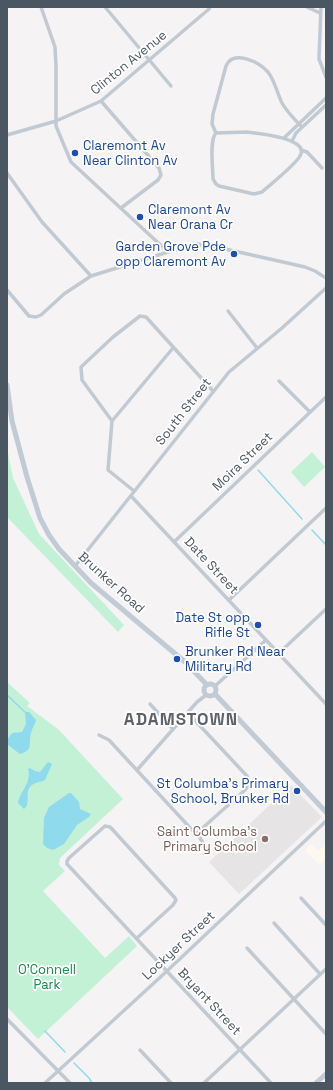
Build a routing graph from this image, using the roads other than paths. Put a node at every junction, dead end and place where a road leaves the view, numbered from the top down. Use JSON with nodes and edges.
{"nodes":[{"id":1,"x":42,"y":7,"type":"edge"},
{"id":2,"x":105,"y":7,"type":"edge"},
{"id":3,"x":210,"y":7,"type":"edge"},
{"id":4,"x":307,"y":7,"type":"edge"},
{"id":5,"x":320,"y":7,"type":"edge"},
{"id":6,"x":320,"y":13,"type":"junction"},
{"id":7,"x":150,"y":60,"type":"junction"},
{"id":8,"x":326,"y":76,"type":"edge"},
{"id":9,"x":171,"y":86,"type":"dead end"},
{"id":10,"x":326,"y":98,"type":"edge"},
{"id":11,"x":101,"y":101,"type":"junction"},
{"id":12,"x":326,"y":104,"type":"edge"},
{"id":13,"x":56,"y":121,"type":"junction"},
{"id":14,"x":300,"y":126,"type":"junction"},
{"id":15,"x":216,"y":133,"type":"junction"},
{"id":16,"x":7,"y":135,"type":"edge"},
{"id":17,"x":285,"y":137,"type":"junction"},
{"id":18,"x":292,"y":141,"type":"junction"},
{"id":19,"x":301,"y":150,"type":"junction"},
{"id":20,"x":322,"y":168,"type":"dead end"},
{"id":21,"x":7,"y":173,"type":"edge"},
{"id":22,"x":121,"y":208,"type":"junction"},
{"id":23,"x":168,"y":252,"type":"junction"},
{"id":24,"x":91,"y":276,"type":"junction"},
{"id":25,"x":326,"y":278,"type":"edge"},
{"id":26,"x":326,"y":288,"type":"edge"},
{"id":27,"x":7,"y":290,"type":"edge"},
{"id":28,"x":228,"y":311,"type":"dead end"},
{"id":29,"x":173,"y":348,"type":"junction"},
{"id":30,"x":258,"y":348,"type":"junction"},
{"id":31,"x":279,"y":381,"type":"dead end"},
{"id":32,"x":7,"y":385,"type":"edge"},
{"id":33,"x":213,"y":391,"type":"junction"},
{"id":34,"x":326,"y":397,"type":"edge"},
{"id":35,"x":310,"y":412,"type":"junction"},
{"id":36,"x":112,"y":421,"type":"junction"},
{"id":37,"x":134,"y":491,"type":"junction"},
{"id":38,"x":131,"y":496,"type":"junction"},
{"id":39,"x":326,"y":508,"type":"edge"},
{"id":40,"x":174,"y":542,"type":"junction"},
{"id":41,"x":75,"y":566,"type":"junction"},
{"id":42,"x":229,"y":600,"type":"junction"},
{"id":43,"x":326,"y":609,"type":"edge"},
{"id":44,"x":266,"y":640,"type":"junction"},
{"id":45,"x":279,"y":653,"type":"junction"},
{"id":46,"x":206,"y":685,"type":"junction"},
{"id":47,"x":215,"y":686,"type":"junction"},
{"id":48,"x":215,"y":694,"type":"junction"},
{"id":49,"x":206,"y":695,"type":"junction"},
{"id":50,"x":150,"y":704,"type":"dead end"},
{"id":51,"x":326,"y":704,"type":"edge"},
{"id":52,"x":188,"y":713,"type":"junction"},
{"id":53,"x":173,"y":729,"type":"junction"},
{"id":54,"x":99,"y":735,"type":"dead end"},
{"id":55,"x":137,"y":770,"type":"junction"},
{"id":56,"x":326,"y":812,"type":"edge"},
{"id":57,"x":326,"y":821,"type":"edge"},
{"id":58,"x":197,"y":833,"type":"junction"},
{"id":59,"x":208,"y":851,"type":"dead end"},
{"id":60,"x":301,"y":898,"type":"dead end"},
{"id":61,"x":274,"y":924,"type":"dead end"},
{"id":62,"x":326,"y":925,"type":"edge"},
{"id":63,"x":137,"y":938,"type":"junction"},
{"id":64,"x":247,"y":948,"type":"dead end"},
{"id":65,"x":326,"y":969,"type":"edge"},
{"id":66,"x":167,"y":971,"type":"junction"},
{"id":67,"x":320,"y":974,"type":"junction"},
{"id":68,"x":294,"y":999,"type":"junction"},
{"id":69,"x":7,"y":1019,"type":"edge"},
{"id":70,"x":326,"y":1034,"type":"edge"},
{"id":71,"x":240,"y":1049,"type":"junction"},
{"id":72,"x":140,"y":1050,"type":"dead end"},
{"id":73,"x":59,"y":1070,"type":"junction"},
{"id":74,"x":326,"y":1074,"type":"edge"},
{"id":75,"x":45,"y":1083,"type":"edge"},
{"id":76,"x":70,"y":1083,"type":"edge"},
{"id":77,"x":171,"y":1083,"type":"edge"},
{"id":78,"x":204,"y":1083,"type":"edge"},
{"id":79,"x":271,"y":1083,"type":"edge"},
{"id":80,"x":316,"y":1083,"type":"edge"}],
"edges":[{"from":1,"to":13,"type":"street"},
{"from":2,"to":7,"type":"street"},
{"from":3,"to":7,"type":"street","name":"Clinton Avenue"},
{"from":4,"to":6,"type":"street"},
{"from":5,"to":6,"type":"street"},
{"from":6,"to":8,"type":"street"},
{"from":7,"to":9,"type":"street"},
{"from":7,"to":11,"type":"street","name":"Clinton Avenue"},
{"from":10,"to":14,"type":"street"},
{"from":11,"to":13,"type":"street","name":"Clinton Avenue"},
{"from":11,"to":22,"type":"street"},
{"from":12,"to":14,"type":"street"},
{"from":13,"to":16,"type":"street","name":"Clinton Avenue"},
{"from":13,"to":22,"type":"street"},
{"from":14,"to":15,"type":"street"},
{"from":14,"to":17,"type":"street"},
{"from":14,"to":18,"type":"street"},
{"from":15,"to":17,"type":"street"},
{"from":15,"to":19,"type":"street"},
{"from":17,"to":18,"type":"street"},
{"from":18,"to":19,"type":"street"},
{"from":19,"to":20,"type":"street"},
{"from":21,"to":24,"type":"street"},
{"from":22,"to":23,"type":"street"},
{"from":23,"to":24,"type":"street"},
{"from":23,"to":25,"type":"street"},
{"from":24,"to":27,"type":"street"},
{"from":26,"to":30,"type":"street","name":"South Street"},
{"from":28,"to":30,"type":"street"},
{"from":29,"to":33,"type":"street"},
{"from":29,"to":36,"type":"street"},
{"from":29,"to":36,"type":"street"},
{"from":30,"to":33,"type":"street","name":"South Street"},
{"from":31,"to":35,"type":"street"},
{"from":32,"to":41,"type":"main road","name":"Brunker Road"},
{"from":33,"to":37,"type":"street","name":"South Street"},
{"from":34,"to":35,"type":"street","name":"Moira Street"},
{"from":35,"to":40,"type":"street","name":"Moira Street"},
{"from":36,"to":37,"type":"street"},
{"from":37,"to":38,"type":"street","name":"South Street"},
{"from":38,"to":40,"type":"street","name":"Date Street"},
{"from":38,"to":41,"type":"street","name":"South Street"},
{"from":39,"to":42,"type":"street"},
{"from":40,"to":42,"type":"street","name":"Date Street"},
{"from":41,"to":46,"type":"main road","name":"Brunker Road"},
{"from":42,"to":44,"type":"street","name":"Date Street"},
{"from":43,"to":45,"type":"street"},
{"from":44,"to":45,"type":"street","name":"Date Street"},
{"from":44,"to":47,"type":"street"},
{"from":45,"to":51,"type":"street","name":"Date Street"},
{"from":46,"to":47,"type":"main road"},
{"from":46,"to":49,"type":"main road"},
{"from":47,"to":48,"type":"main road"},
{"from":48,"to":49,"type":"main road"},
{"from":48,"to":56,"type":"main road"},
{"from":49,"to":52,"type":"street"},
{"from":50,"to":53,"type":"street"},
{"from":52,"to":53,"type":"street"},
{"from":52,"to":58,"type":"street"},
{"from":53,"to":55,"type":"street"},
{"from":54,"to":55,"type":"street"},
{"from":55,"to":58,"type":"street"},
{"from":57,"to":66,"type":"street","name":"Lockyer Street"},
{"from":58,"to":59,"type":"street"},
{"from":60,"to":62,"type":"street"},
{"from":61,"to":67,"type":"street"},
{"from":63,"to":63,"type":"street","name":"Bryant Street"},
{"from":63,"to":66,"type":"street","name":"Bryant Street"},
{"from":64,"to":68,"type":"street"},
{"from":65,"to":67,"type":"street"},
{"from":66,"to":71,"type":"street","name":"Bryant Street"},
{"from":66,"to":73,"type":"street","name":"Lockyer Street"},
{"from":67,"to":68,"type":"street"},
{"from":68,"to":70,"type":"street"},
{"from":68,"to":71,"type":"street"},
{"from":69,"to":73,"type":"street"},
{"from":71,"to":78,"type":"street"},
{"from":71,"to":79,"type":"street","name":"Bryant Street"},
{"from":72,"to":77,"type":"street"},
{"from":73,"to":75,"type":"street","name":"Lockyer Street"},
{"from":73,"to":76,"type":"street"},
{"from":74,"to":80,"type":"main road"}]}
